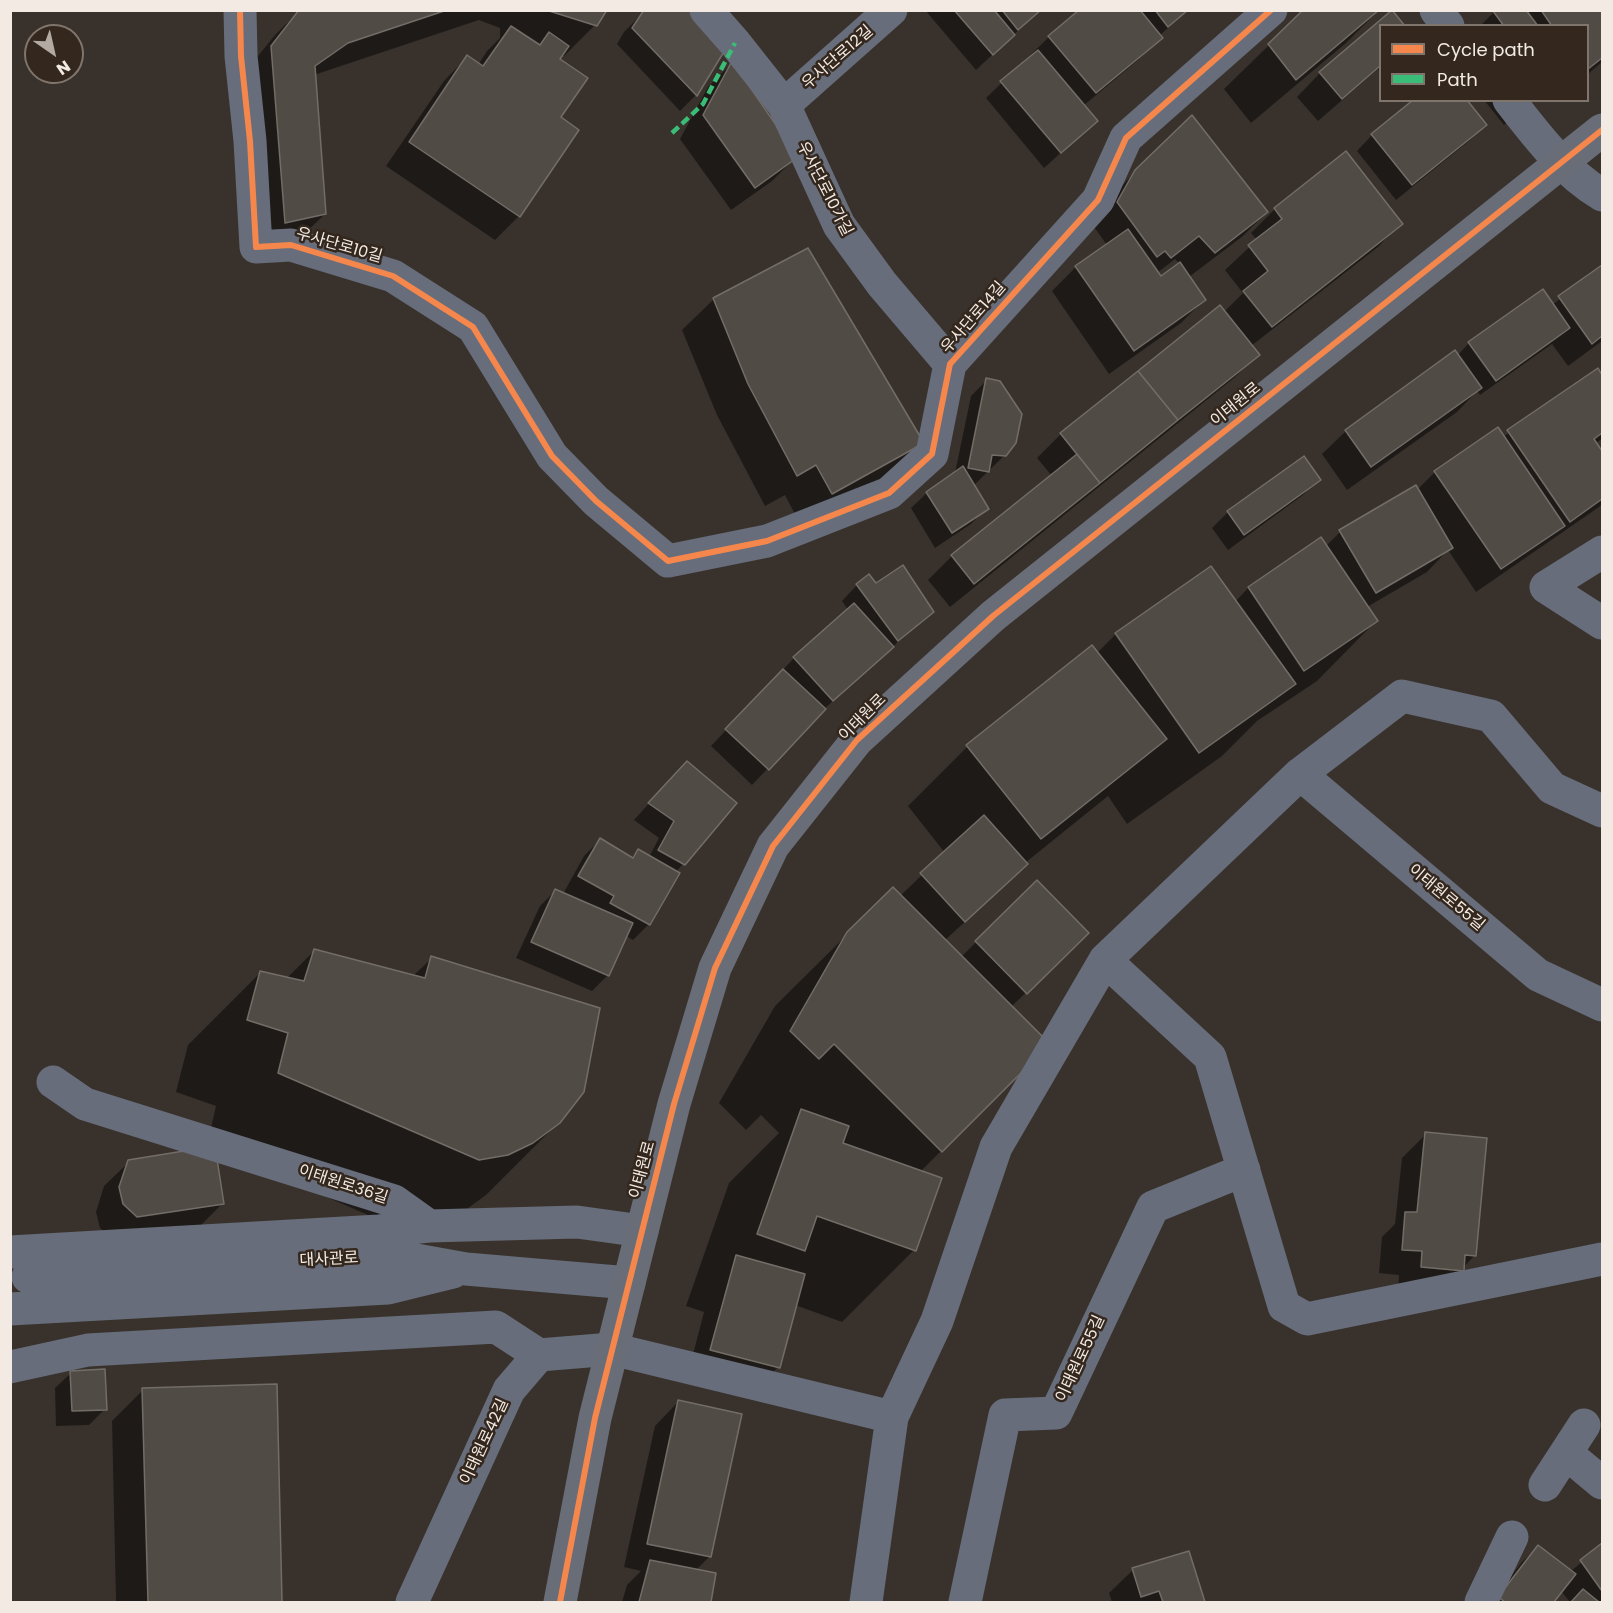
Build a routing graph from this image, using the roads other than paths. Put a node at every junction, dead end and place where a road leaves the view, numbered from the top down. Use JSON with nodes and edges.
{"nodes":[{"id":1,"x":240,"y":10,"type":"edge"},
{"id":2,"x":706,"y":10,"type":"edge"},
{"id":3,"x":891,"y":10,"type":"edge"},
{"id":4,"x":1271,"y":10,"type":"edge"},
{"id":5,"x":1436,"y":10,"type":"edge"},
{"id":6,"x":1446,"y":24,"type":"edge"},
{"id":7,"x":1511,"y":102,"type":"edge"},
{"id":8,"x":784,"y":105,"type":"junction"},
{"id":9,"x":1602,"y":130,"type":"edge"},
{"id":10,"x":1561,"y":162,"type":"junction"},
{"id":11,"x":1602,"y":195,"type":"edge"},
{"id":12,"x":950,"y":364,"type":"junction"},
{"id":13,"x":1602,"y":552,"type":"edge"},
{"id":14,"x":668,"y":561,"type":"joint"},
{"id":15,"x":1602,"y":623,"type":"edge"},
{"id":16,"x":1300,"y":774,"type":"junction"},
{"id":17,"x":1602,"y":811,"type":"edge"},
{"id":18,"x":1104,"y":960,"type":"junction"},
{"id":19,"x":1602,"y":1005,"type":"edge"},
{"id":20,"x":53,"y":1082,"type":"dead end"},
{"id":21,"x":1244,"y":1170,"type":"junction"},
{"id":22,"x":429,"y":1226,"type":"junction"},
{"id":23,"x":642,"y":1231,"type":"junction"},
{"id":24,"x":1602,"y":1259,"type":"edge"},
{"id":25,"x":19,"y":1264,"type":"edge"},
{"id":26,"x":466,"y":1269,"type":"junction"},
{"id":27,"x":628,"y":1283,"type":"junction"},
{"id":28,"x":10,"y":1309,"type":"edge"},
{"id":29,"x":612,"y":1349,"type":"junction"},
{"id":30,"x":539,"y":1355,"type":"junction"},
{"id":31,"x":10,"y":1367,"type":"edge"},
{"id":32,"x":892,"y":1417,"type":"junction"},
{"id":33,"x":1584,"y":1425,"type":"dead end"},
{"id":34,"x":1566,"y":1453,"type":"junction"},
{"id":35,"x":1602,"y":1483,"type":"edge"},
{"id":36,"x":1545,"y":1485,"type":"dead end"},
{"id":37,"x":1512,"y":1537,"type":"dead end"},
{"id":38,"x":412,"y":1602,"type":"edge"},
{"id":39,"x":560,"y":1602,"type":"edge"},
{"id":40,"x":866,"y":1602,"type":"edge"},
{"id":41,"x":965,"y":1602,"type":"edge"},
{"id":42,"x":1481,"y":1602,"type":"edge"}],
"edges":[{"from":1,"to":14,"type":"street","name":"우사단로10길"},
{"from":2,"to":8,"type":"street","name":"우사단로10가길"},
{"from":3,"to":8,"type":"street","name":"우사단로12길"},
{"from":4,"to":12,"type":"street","name":"우사단로14길"},
{"from":5,"to":6,"type":"street"},
{"from":7,"to":10,"type":"street"},
{"from":8,"to":12,"type":"street","name":"우사단로10가길"},
{"from":9,"to":10,"type":"main road","name":"이태원로"},
{"from":10,"to":11,"type":"street"},
{"from":10,"to":23,"type":"main road","name":"이태원로"},
{"from":12,"to":14,"type":"street","name":"우사단로14길"},
{"from":13,"to":15,"type":"street"},
{"from":16,"to":17,"type":"street"},
{"from":16,"to":18,"type":"street"},
{"from":16,"to":19,"type":"street","name":"이태원로55길"},
{"from":18,"to":21,"type":"street"},
{"from":18,"to":32,"type":"street"},
{"from":20,"to":22,"type":"street","name":"이태원로36길"},
{"from":21,"to":24,"type":"street"},
{"from":21,"to":41,"type":"street","name":"이태원로55길"},
{"from":22,"to":23,"type":"street"},
{"from":22,"to":25,"type":"street"},
{"from":23,"to":27,"type":"main road","name":"이태원로"},
{"from":25,"to":26,"type":"street","name":"대사관로"},
{"from":26,"to":27,"type":"street","name":"대사관로"},
{"from":26,"to":28,"type":"street"},
{"from":27,"to":29,"type":"main road","name":"이태원로"},
{"from":29,"to":30,"type":"street"},
{"from":29,"to":32,"type":"street"},
{"from":29,"to":39,"type":"main road","name":"이태원로"},
{"from":30,"to":31,"type":"street"},
{"from":30,"to":38,"type":"street","name":"이태원로42길"},
{"from":32,"to":40,"type":"street"},
{"from":33,"to":34,"type":"street"},
{"from":34,"to":35,"type":"street"},
{"from":34,"to":36,"type":"street"},
{"from":37,"to":42,"type":"street"}]}
